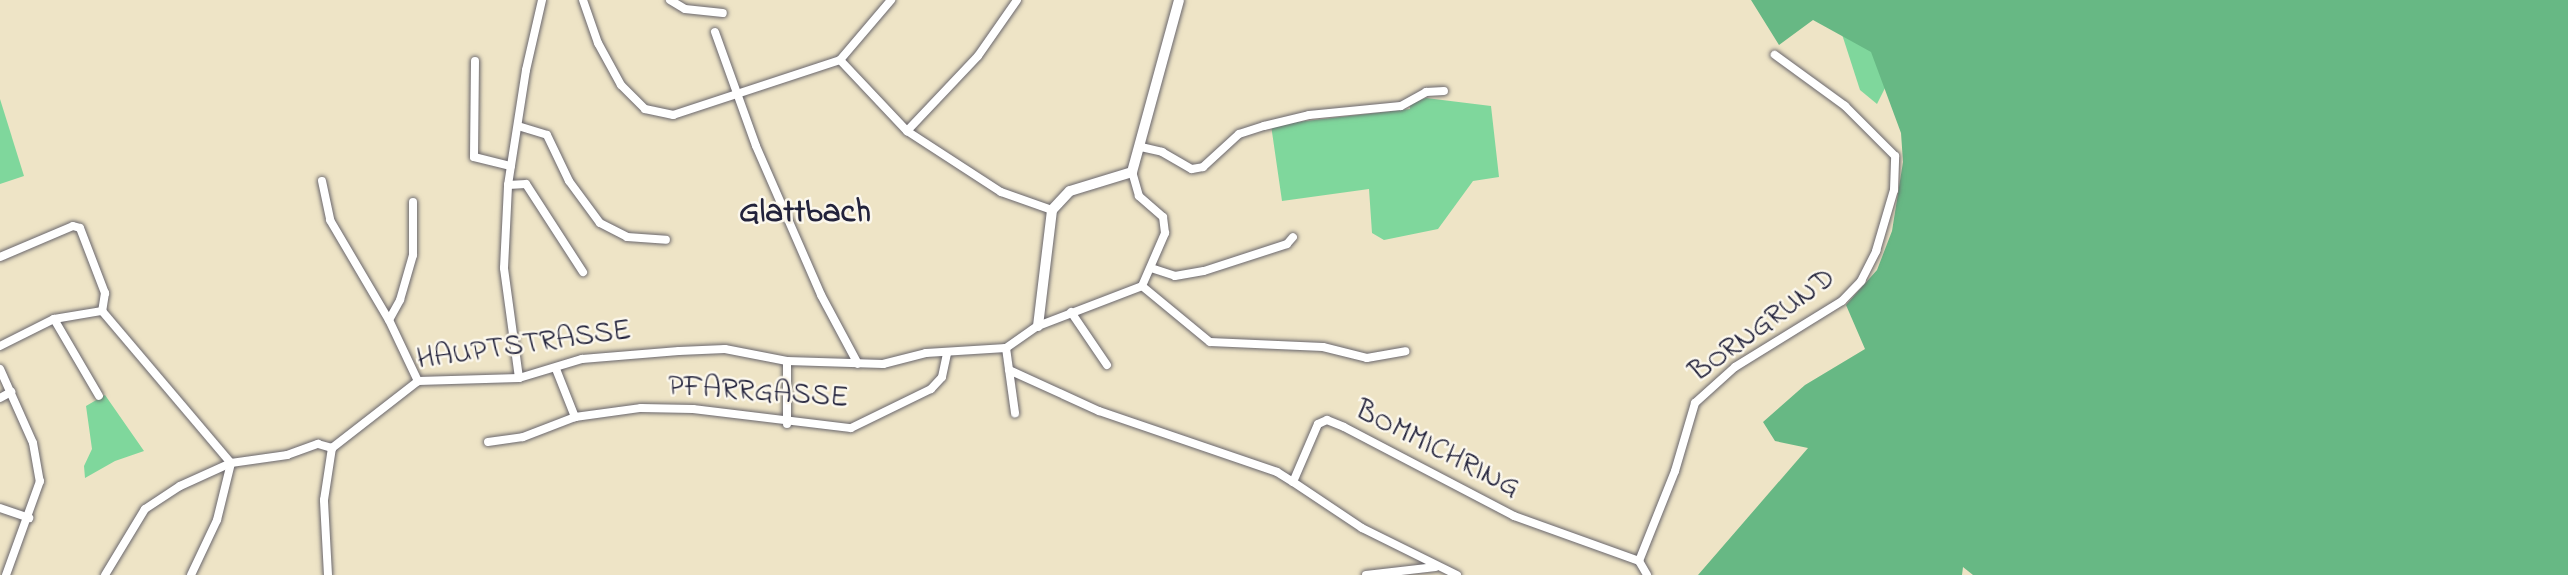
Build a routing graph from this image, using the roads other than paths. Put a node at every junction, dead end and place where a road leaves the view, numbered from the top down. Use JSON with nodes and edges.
{"nodes":[{"id":1,"x":542,"y":0,"type":"edge"},
{"id":2,"x":583,"y":0,"type":"edge"},
{"id":3,"x":670,"y":0,"type":"edge"},
{"id":4,"x":891,"y":0,"type":"edge"},
{"id":5,"x":1017,"y":0,"type":"edge"},
{"id":6,"x":1179,"y":0,"type":"edge"},
{"id":7,"x":723,"y":13,"type":"dead end"},
{"id":8,"x":715,"y":32,"type":"dead end"},
{"id":9,"x":1775,"y":55,"type":"dead end"},
{"id":10,"x":839,"y":60,"type":"junction"},
{"id":11,"x":475,"y":61,"type":"dead end"},
{"id":12,"x":1444,"y":91,"type":"dead end"},
{"id":13,"x":736,"y":96,"type":"junction"},
{"id":14,"x":518,"y":126,"type":"junction"},
{"id":15,"x":907,"y":131,"type":"junction"},
{"id":16,"x":1141,"y":147,"type":"junction"},
{"id":17,"x":511,"y":166,"type":"junction"},
{"id":18,"x":1132,"y":172,"type":"junction"},
{"id":19,"x":321,"y":181,"type":"dead end"},
{"id":20,"x":508,"y":185,"type":"junction"},
{"id":21,"x":414,"y":202,"type":"dead end"},
{"id":22,"x":1052,"y":209,"type":"junction"},
{"id":23,"x":1293,"y":237,"type":"dead end"},
{"id":24,"x":666,"y":240,"type":"dead end"},
{"id":25,"x":0,"y":257,"type":"edge"},
{"id":26,"x":1151,"y":268,"type":"junction"},
{"id":27,"x":583,"y":272,"type":"dead end"},
{"id":28,"x":1142,"y":286,"type":"junction"},
{"id":29,"x":102,"y":311,"type":"junction"},
{"id":30,"x":1071,"y":312,"type":"junction"},
{"id":31,"x":54,"y":319,"type":"junction"},
{"id":32,"x":389,"y":320,"type":"junction"},
{"id":33,"x":1038,"y":326,"type":"junction"},
{"id":34,"x":0,"y":346,"type":"edge"},
{"id":35,"x":1006,"y":348,"type":"junction"},
{"id":36,"x":1405,"y":351,"type":"dead end"},
{"id":37,"x":947,"y":353,"type":"junction"},
{"id":38,"x":787,"y":361,"type":"junction"},
{"id":39,"x":858,"y":364,"type":"junction"},
{"id":40,"x":1107,"y":365,"type":"dead end"},
{"id":41,"x":0,"y":369,"type":"edge"},
{"id":42,"x":556,"y":369,"type":"junction"},
{"id":43,"x":1009,"y":370,"type":"junction"},
{"id":44,"x":519,"y":378,"type":"junction"},
{"id":45,"x":418,"y":381,"type":"junction"},
{"id":46,"x":11,"y":392,"type":"junction"},
{"id":47,"x":99,"y":396,"type":"dead end"},
{"id":48,"x":0,"y":398,"type":"edge"},
{"id":49,"x":1015,"y":413,"type":"dead end"},
{"id":50,"x":575,"y":416,"type":"junction"},
{"id":51,"x":787,"y":424,"type":"junction"},
{"id":52,"x":488,"y":442,"type":"dead end"},
{"id":53,"x":332,"y":448,"type":"junction"},
{"id":54,"x":231,"y":463,"type":"junction"},
{"id":55,"x":1293,"y":482,"type":"junction"},
{"id":56,"x":0,"y":508,"type":"edge"},
{"id":57,"x":29,"y":518,"type":"junction"},
{"id":58,"x":1639,"y":561,"type":"junction"},
{"id":59,"x":1436,"y":567,"type":"junction"},
{"id":60,"x":6,"y":575,"type":"edge"},
{"id":61,"x":106,"y":575,"type":"edge"},
{"id":62,"x":191,"y":575,"type":"edge"},
{"id":63,"x":328,"y":575,"type":"edge"},
{"id":64,"x":1366,"y":575,"type":"edge"},
{"id":65,"x":1457,"y":575,"type":"edge"},
{"id":66,"x":1647,"y":575,"type":"edge"}],
"edges":[{"from":1,"to":14,"type":"street"},
{"from":2,"to":13,"type":"street"},
{"from":3,"to":7,"type":"street"},
{"from":4,"to":10,"type":"street"},
{"from":5,"to":15,"type":"street"},
{"from":6,"to":16,"type":"street"},
{"from":8,"to":13,"type":"street"},
{"from":9,"to":58,"type":"street","name":"BORNGRUND"},
{"from":10,"to":13,"type":"street"},
{"from":10,"to":15,"type":"street"},
{"from":11,"to":17,"type":"street"},
{"from":12,"to":16,"type":"street"},
{"from":13,"to":39,"type":"street"},
{"from":14,"to":17,"type":"street"},
{"from":14,"to":24,"type":"street"},
{"from":15,"to":22,"type":"street"},
{"from":16,"to":18,"type":"street"},
{"from":17,"to":20,"type":"street"},
{"from":18,"to":22,"type":"street"},
{"from":18,"to":26,"type":"street"},
{"from":19,"to":32,"type":"street"},
{"from":20,"to":27,"type":"street"},
{"from":20,"to":44,"type":"street"},
{"from":21,"to":32,"type":"street"},
{"from":22,"to":33,"type":"street"},
{"from":23,"to":26,"type":"street"},
{"from":25,"to":29,"type":"street"},
{"from":26,"to":28,"type":"street"},
{"from":28,"to":30,"type":"street","name":"HAUPTSTRASSE"},
{"from":28,"to":36,"type":"street"},
{"from":29,"to":31,"type":"street"},
{"from":29,"to":54,"type":"street"},
{"from":30,"to":33,"type":"street","name":"HAUPTSTRASSE"},
{"from":30,"to":40,"type":"street"},
{"from":31,"to":34,"type":"street"},
{"from":31,"to":47,"type":"street"},
{"from":32,"to":45,"type":"street"},
{"from":33,"to":35,"type":"street","name":"HAUPTSTRASSE"},
{"from":35,"to":37,"type":"street","name":"HAUPTSTRASSE"},
{"from":35,"to":43,"type":"street"},
{"from":37,"to":39,"type":"street","name":"HAUPTSTRASSE"},
{"from":37,"to":51,"type":"street","name":"PFARRGASSE"},
{"from":38,"to":39,"type":"street","name":"HAUPTSTRASSE"},
{"from":38,"to":42,"type":"street","name":"HAUPTSTRASSE"},
{"from":38,"to":51,"type":"street"},
{"from":41,"to":46,"type":"street"},
{"from":42,"to":44,"type":"street","name":"HAUPTSTRASSE"},
{"from":42,"to":50,"type":"street"},
{"from":43,"to":49,"type":"street"},
{"from":43,"to":55,"type":"street"},
{"from":44,"to":45,"type":"street","name":"HAUPTSTRASSE"},
{"from":45,"to":53,"type":"street","name":"HAUPTSTRASSE"},
{"from":46,"to":48,"type":"street"},
{"from":46,"to":57,"type":"street"},
{"from":50,"to":51,"type":"street","name":"PFARRGASSE"},
{"from":50,"to":52,"type":"street","name":"PFARRGASSE"},
{"from":53,"to":54,"type":"street"},
{"from":53,"to":63,"type":"street"},
{"from":54,"to":61,"type":"street"},
{"from":54,"to":62,"type":"street"},
{"from":55,"to":58,"type":"street","name":"BOMMICHRING"},
{"from":55,"to":59,"type":"street"},
{"from":56,"to":57,"type":"street"},
{"from":57,"to":60,"type":"street"},
{"from":58,"to":66,"type":"street"},
{"from":59,"to":64,"type":"street"},
{"from":59,"to":65,"type":"street"}]}
